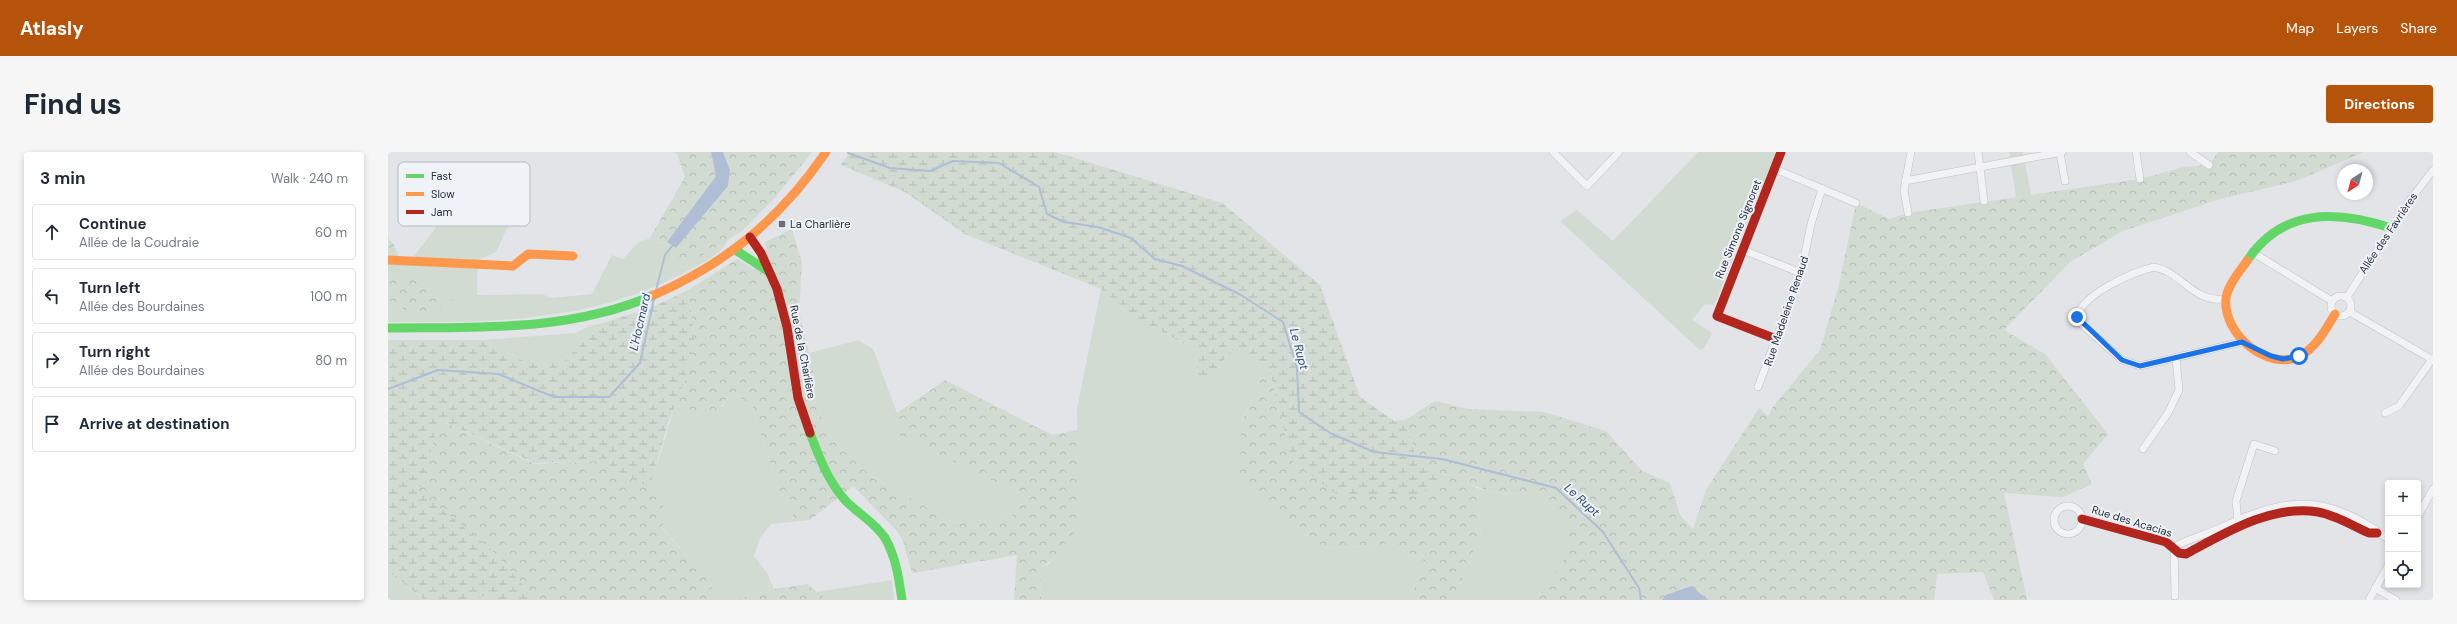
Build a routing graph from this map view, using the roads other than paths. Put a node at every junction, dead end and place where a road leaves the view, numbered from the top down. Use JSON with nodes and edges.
{"nodes":[{"id":1,"x":826,"y":152,"type":"edge"},
{"id":2,"x":1553,"y":152,"type":"edge"},
{"id":3,"x":1619,"y":152,"type":"edge"},
{"id":4,"x":1781,"y":152,"type":"edge"},
{"id":5,"x":1912,"y":152,"type":"edge"},
{"id":6,"x":1978,"y":152,"type":"edge"},
{"id":7,"x":2061,"y":152,"type":"edge"},
{"id":8,"x":2136,"y":152,"type":"edge"},
{"id":9,"x":2190,"y":152,"type":"edge"},
{"id":10,"x":2209,"y":165,"type":"dead end"},
{"id":11,"x":1980,"y":166,"type":"junction"},
{"id":12,"x":1775,"y":169,"type":"junction"},
{"id":13,"x":2433,"y":170,"type":"edge"},
{"id":14,"x":2140,"y":179,"type":"dead end"},
{"id":15,"x":1905,"y":181,"type":"junction"},
{"id":16,"x":2065,"y":182,"type":"dead end"},
{"id":17,"x":1822,"y":189,"type":"junction"},
{"id":18,"x":1984,"y":201,"type":"dead end"},
{"id":19,"x":1856,"y":204,"type":"dead end"},
{"id":20,"x":1908,"y":213,"type":"dead end"},
{"id":21,"x":2392,"y":228,"type":"junction"},
{"id":22,"x":750,"y":237,"type":"junction"},
{"id":23,"x":734,"y":248,"type":"junction"},
{"id":24,"x":1743,"y":250,"type":"junction"},
{"id":25,"x":2252,"y":252,"type":"junction"},
{"id":26,"x":573,"y":256,"type":"dead end"},
{"id":27,"x":388,"y":260,"type":"edge"},
{"id":28,"x":768,"y":272,"type":"junction"},
{"id":29,"x":1801,"y":273,"type":"junction"},
{"id":30,"x":2346,"y":297,"type":"junction"},
{"id":31,"x":2226,"y":299,"type":"junction"},
{"id":32,"x":2332,"y":301,"type":"junction"},
{"id":33,"x":2350,"y":312,"type":"junction"},
{"id":34,"x":2335,"y":314,"type":"junction"},
{"id":35,"x":388,"y":328,"type":"edge"},
{"id":36,"x":1776,"y":339,"type":"junction"},
{"id":37,"x":2242,"y":342,"type":"junction"},
{"id":38,"x":2176,"y":359,"type":"junction"},
{"id":39,"x":2433,"y":359,"type":"edge"},
{"id":40,"x":1758,"y":387,"type":"dead end"},
{"id":41,"x":2385,"y":413,"type":"dead end"},
{"id":42,"x":2143,"y":449,"type":"dead end"},
{"id":43,"x":2275,"y":451,"type":"dead end"},
{"id":44,"x":2433,"y":489,"type":"edge"},
{"id":45,"x":2421,"y":511,"type":"edge"},
{"id":46,"x":2082,"y":519,"type":"dead end"},
{"id":47,"x":2239,"y":524,"type":"junction"},
{"id":48,"x":2377,"y":533,"type":"joint"},
{"id":49,"x":2385,"y":537,"type":"edge"},
{"id":50,"x":2174,"y":547,"type":"junction"},
{"id":51,"x":2385,"y":571,"type":"edge"},
{"id":52,"x":2375,"y":588,"type":"junction"},
{"id":53,"x":2175,"y":596,"type":"dead end"},
{"id":54,"x":902,"y":600,"type":"edge"},
{"id":55,"x":2369,"y":600,"type":"edge"},
{"id":56,"x":2396,"y":600,"type":"edge"}],
"edges":[{"from":1,"to":22,"type":"street"},
{"from":2,"to":3,"type":"street"},
{"from":4,"to":12,"type":"street","name":"Rue Simone Signoret"},
{"from":5,"to":15,"type":"street"},
{"from":6,"to":11,"type":"street"},
{"from":7,"to":11,"type":"street"},
{"from":7,"to":16,"type":"street"},
{"from":8,"to":14,"type":"street"},
{"from":9,"to":10,"type":"street"},
{"from":11,"to":15,"type":"street"},
{"from":11,"to":18,"type":"street"},
{"from":12,"to":17,"type":"street"},
{"from":12,"to":24,"type":"street","name":"Rue Simone Signoret"},
{"from":13,"to":21,"type":"street","name":"Allée des Favrières"},
{"from":15,"to":20,"type":"street"},
{"from":17,"to":19,"type":"street"},
{"from":17,"to":29,"type":"street","name":"Rue Madeleine Renaud"},
{"from":21,"to":25,"type":"street"},
{"from":21,"to":30,"type":"street","name":"Allée des Favrières"},
{"from":22,"to":23,"type":"street"},
{"from":22,"to":28,"type":"street","name":"Rue de la Charlière"},
{"from":23,"to":28,"type":"street","name":"Rue de la Charlière"},
{"from":23,"to":35,"type":"street"},
{"from":24,"to":29,"type":"street"},
{"from":24,"to":36,"type":"street","name":"Rue Simone Signoret"},
{"from":25,"to":31,"type":"street"},
{"from":25,"to":32,"type":"street"},
{"from":26,"to":27,"type":"street"},
{"from":28,"to":54,"type":"street","name":"Rue de la Charlière"},
{"from":29,"to":36,"type":"street","name":"Rue Madeleine Renaud"},
{"from":30,"to":32,"type":"street"},
{"from":30,"to":33,"type":"street"},
{"from":31,"to":37,"type":"street"},
{"from":31,"to":38,"type":"street"},
{"from":32,"to":34,"type":"street"},
{"from":33,"to":34,"type":"street"},
{"from":33,"to":39,"type":"street"},
{"from":34,"to":37,"type":"street"},
{"from":36,"to":40,"type":"street","name":"Rue Madeleine Renaud"},
{"from":37,"to":38,"type":"street"},
{"from":38,"to":42,"type":"street"},
{"from":39,"to":41,"type":"street"},
{"from":43,"to":47,"type":"street"},
{"from":44,"to":45,"type":"street"},
{"from":46,"to":50,"type":"street","name":"Rue des Acacias"},
{"from":47,"to":48,"type":"street","name":"Rue des Acacias"},
{"from":47,"to":50,"type":"street","name":"Rue des Acacias"},
{"from":48,"to":49,"type":"street","name":"Rue des Acacias"},
{"from":50,"to":53,"type":"street","name":"Rue des Acacias"},
{"from":51,"to":52,"type":"street"},
{"from":52,"to":55,"type":"street"},
{"from":52,"to":56,"type":"street"}]}
